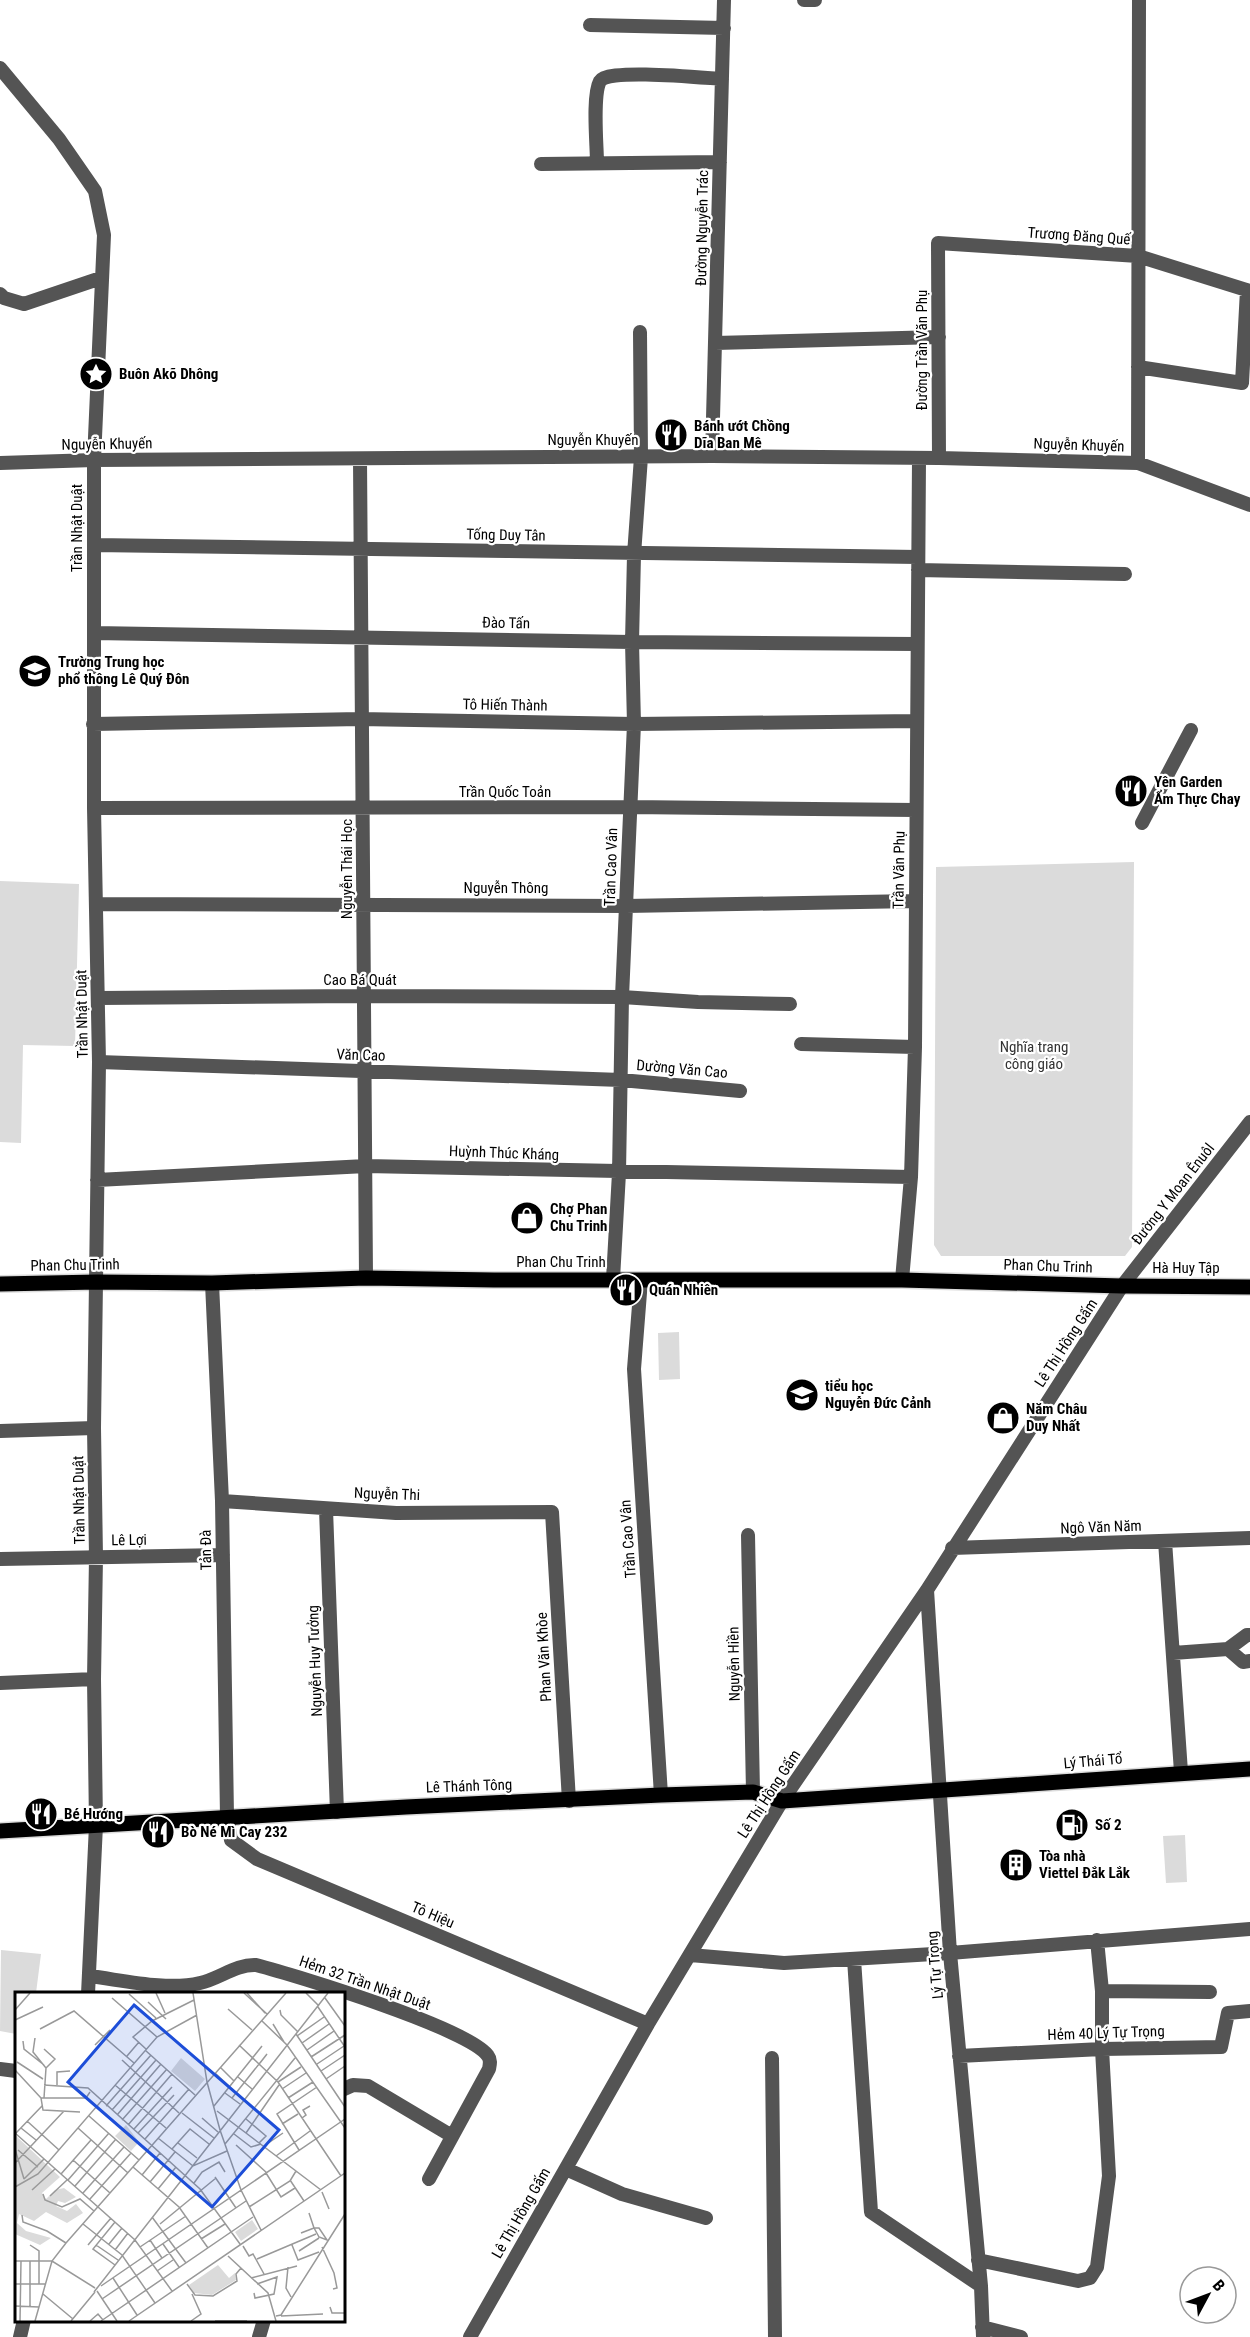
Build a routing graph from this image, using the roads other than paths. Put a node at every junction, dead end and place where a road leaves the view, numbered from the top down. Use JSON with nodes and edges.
{"nodes":[{"id":1,"x":724,"y":0,"type":"edge"},
{"id":2,"x":804,"y":0,"type":"edge"},
{"id":3,"x":815,"y":0,"type":"edge"},
{"id":4,"x":1139,"y":0,"type":"edge"},
{"id":5,"x":590,"y":25,"type":"dead end"},
{"id":6,"x":724,"y":28,"type":"junction"},
{"id":7,"x":0,"y":68,"type":"edge"},
{"id":8,"x":722,"y":79,"type":"junction"},
{"id":9,"x":720,"y":162,"type":"junction"},
{"id":10,"x":541,"y":164,"type":"dead end"},
{"id":11,"x":597,"y":164,"type":"junction"},
{"id":12,"x":938,"y":243,"type":"joint"},
{"id":13,"x":1138,"y":256,"type":"junction"},
{"id":14,"x":101,"y":278,"type":"junction"},
{"id":15,"x":1249,"y":290,"type":"edge"},
{"id":16,"x":0,"y":294,"type":"edge"},
{"id":17,"x":640,"y":332,"type":"dead end"},
{"id":18,"x":939,"y":337,"type":"junction"},
{"id":19,"x":715,"y":343,"type":"junction"},
{"id":20,"x":1138,"y":367,"type":"junction"},
{"id":21,"x":712,"y":456,"type":"junction"},
{"id":22,"x":641,"y":457,"type":"junction"},
{"id":23,"x":939,"y":458,"type":"junction"},
{"id":24,"x":360,"y":459,"type":"junction"},
{"id":25,"x":919,"y":459,"type":"junction"},
{"id":26,"x":94,"y":460,"type":"junction"},
{"id":27,"x":0,"y":463,"type":"edge"},
{"id":28,"x":1138,"y":463,"type":"junction"},
{"id":29,"x":1250,"y":505,"type":"edge"},
{"id":30,"x":94,"y":545,"type":"junction"},
{"id":31,"x":360,"y":548,"type":"junction"},
{"id":32,"x":634,"y":555,"type":"junction"},
{"id":33,"x":918,"y":564,"type":"junction"},
{"id":34,"x":1125,"y":574,"type":"dead end"},
{"id":35,"x":94,"y":633,"type":"junction"},
{"id":36,"x":360,"y":637,"type":"junction"},
{"id":37,"x":632,"y":642,"type":"junction"},
{"id":38,"x":917,"y":644,"type":"junction"},
{"id":39,"x":360,"y":719,"type":"junction"},
{"id":40,"x":917,"y":721,"type":"junction"},
{"id":41,"x":93,"y":724,"type":"junction"},
{"id":42,"x":634,"y":724,"type":"junction"},
{"id":43,"x":1191,"y":730,"type":"dead end"},
{"id":44,"x":630,"y":807,"type":"junction"},
{"id":45,"x":94,"y":808,"type":"junction"},
{"id":46,"x":363,"y":809,"type":"junction"},
{"id":47,"x":916,"y":810,"type":"junction"},
{"id":48,"x":1142,"y":823,"type":"dead end"},
{"id":49,"x":915,"y":901,"type":"junction"},
{"id":50,"x":98,"y":904,"type":"junction"},
{"id":51,"x":363,"y":904,"type":"junction"},
{"id":52,"x":626,"y":906,"type":"junction"},
{"id":53,"x":363,"y":996,"type":"junction"},
{"id":54,"x":622,"y":997,"type":"junction"},
{"id":55,"x":99,"y":998,"type":"junction"},
{"id":56,"x":790,"y":1004,"type":"dead end"},
{"id":57,"x":801,"y":1044,"type":"dead end"},
{"id":58,"x":915,"y":1047,"type":"junction"},
{"id":59,"x":99,"y":1062,"type":"junction"},
{"id":60,"x":366,"y":1072,"type":"junction"},
{"id":61,"x":621,"y":1080,"type":"junction"},
{"id":62,"x":740,"y":1091,"type":"dead end"},
{"id":63,"x":1250,"y":1122,"type":"edge"},
{"id":64,"x":366,"y":1166,"type":"junction"},
{"id":65,"x":619,"y":1173,"type":"junction"},
{"id":66,"x":911,"y":1177,"type":"junction"},
{"id":67,"x":97,"y":1180,"type":"junction"},
{"id":68,"x":366,"y":1278,"type":"junction"},
{"id":69,"x":613,"y":1280,"type":"junction"},
{"id":70,"x":641,"y":1280,"type":"junction"},
{"id":71,"x":902,"y":1280,"type":"junction"},
{"id":72,"x":97,"y":1282,"type":"junction"},
{"id":73,"x":212,"y":1283,"type":"junction"},
{"id":74,"x":0,"y":1284,"type":"edge"},
{"id":75,"x":1122,"y":1286,"type":"junction"},
{"id":76,"x":1250,"y":1287,"type":"edge"},
{"id":77,"x":94,"y":1428,"type":"junction"},
{"id":78,"x":0,"y":1431,"type":"edge"},
{"id":79,"x":222,"y":1501,"type":"junction"},
{"id":80,"x":326,"y":1509,"type":"junction"},
{"id":81,"x":552,"y":1512,"type":"joint"},
{"id":82,"x":748,"y":1535,"type":"dead end"},
{"id":83,"x":1250,"y":1538,"type":"edge"},
{"id":84,"x":1165,"y":1541,"type":"junction"},
{"id":85,"x":952,"y":1548,"type":"junction"},
{"id":86,"x":223,"y":1555,"type":"junction"},
{"id":87,"x":96,"y":1557,"type":"junction"},
{"id":88,"x":0,"y":1559,"type":"edge"},
{"id":89,"x":927,"y":1590,"type":"junction"},
{"id":90,"x":1250,"y":1635,"type":"edge"},
{"id":91,"x":1228,"y":1650,"type":"junction"},
{"id":92,"x":1173,"y":1653,"type":"junction"},
{"id":93,"x":1250,"y":1661,"type":"edge"},
{"id":94,"x":94,"y":1679,"type":"junction"},
{"id":95,"x":0,"y":1683,"type":"edge"},
{"id":96,"x":1250,"y":1768,"type":"edge"},
{"id":97,"x":1181,"y":1772,"type":"junction"},
{"id":98,"x":753,"y":1792,"type":"junction"},
{"id":99,"x":938,"y":1792,"type":"junction"},
{"id":100,"x":661,"y":1795,"type":"junction"},
{"id":101,"x":569,"y":1801,"type":"junction"},
{"id":102,"x":782,"y":1801,"type":"junction"},
{"id":103,"x":337,"y":1812,"type":"junction"},
{"id":104,"x":227,"y":1816,"type":"junction"},
{"id":105,"x":96,"y":1825,"type":"junction"},
{"id":106,"x":0,"y":1831,"type":"edge"},
{"id":107,"x":1250,"y":1929,"type":"edge"},
{"id":108,"x":1097,"y":1940,"type":"junction"},
{"id":109,"x":950,"y":1953,"type":"junction"},
{"id":110,"x":690,"y":1955,"type":"junction"},
{"id":111,"x":854,"y":1959,"type":"junction"},
{"id":112,"x":89,"y":1976,"type":"junction"},
{"id":113,"x":1102,"y":1991,"type":"junction"},
{"id":114,"x":88,"y":1992,"type":"edge"},
{"id":115,"x":337,"y":1992,"type":"edge"},
{"id":116,"x":1210,"y":1992,"type":"dead end"},
{"id":117,"x":345,"y":1995,"type":"edge"},
{"id":118,"x":1250,"y":2011,"type":"edge"},
{"id":119,"x":648,"y":2024,"type":"junction"},
{"id":120,"x":1102,"y":2049,"type":"junction"},
{"id":121,"x":959,"y":2056,"type":"junction"},
{"id":122,"x":772,"y":2058,"type":"dead end"},
{"id":123,"x":0,"y":2069,"type":"edge"},
{"id":124,"x":15,"y":2071,"type":"edge"},
{"id":125,"x":345,"y":2089,"type":"edge"},
{"id":126,"x":452,"y":2136,"type":"junction"},
{"id":127,"x":566,"y":2169,"type":"junction"},
{"id":128,"x":429,"y":2179,"type":"dead end"},
{"id":129,"x":706,"y":2218,"type":"dead end"},
{"id":130,"x":978,"y":2260,"type":"junction"},
{"id":131,"x":981,"y":2286,"type":"junction"},
{"id":132,"x":24,"y":2322,"type":"edge"},
{"id":133,"x":263,"y":2322,"type":"edge"},
{"id":134,"x":983,"y":2332,"type":"edge"},
{"id":135,"x":20,"y":2337,"type":"edge"},
{"id":136,"x":259,"y":2337,"type":"edge"},
{"id":137,"x":470,"y":2337,"type":"edge"},
{"id":138,"x":775,"y":2337,"type":"edge"},
{"id":139,"x":1021,"y":2337,"type":"edge"}],
"edges":[{"from":1,"to":6,"type":"street","name":"Đường Nguyễn Trác"},
{"from":2,"to":3,"type":"street"},
{"from":4,"to":13,"type":"street"},
{"from":5,"to":6,"type":"street"},
{"from":6,"to":8,"type":"street","name":"Đường Nguyễn Trác"},
{"from":7,"to":14,"type":"street","name":"Trần Nhật Duật"},
{"from":8,"to":9,"type":"street","name":"Đường Nguyễn Trác"},
{"from":8,"to":11,"type":"street"},
{"from":9,"to":11,"type":"street"},
{"from":9,"to":19,"type":"street","name":"Đường Nguyễn Trác"},
{"from":10,"to":11,"type":"street"},
{"from":12,"to":13,"type":"street","name":"Trương Đăng Quế"},
{"from":12,"to":18,"type":"street","name":"Đường Trần Văn Phụ"},
{"from":13,"to":15,"type":"street","name":"Trương Đăng Quế"},
{"from":13,"to":20,"type":"street"},
{"from":14,"to":16,"type":"street"},
{"from":14,"to":26,"type":"street","name":"Trần Nhật Duật"},
{"from":15,"to":20,"type":"street"},
{"from":17,"to":22,"type":"street","name":"Trần Cao Vân"},
{"from":18,"to":19,"type":"street"},
{"from":18,"to":23,"type":"street","name":"Đường Trần Văn Phụ"},
{"from":19,"to":21,"type":"street","name":"Đường Nguyễn Trác"},
{"from":20,"to":28,"type":"street"},
{"from":21,"to":22,"type":"street","name":"Nguyễn Khuyến"},
{"from":21,"to":25,"type":"street","name":"Nguyễn Khuyến"},
{"from":22,"to":24,"type":"street","name":"Nguyễn Khuyến"},
{"from":22,"to":32,"type":"street","name":"Trần Cao Vân"},
{"from":23,"to":25,"type":"street","name":"Nguyễn Khuyến"},
{"from":23,"to":28,"type":"street","name":"Nguyễn Khuyến"},
{"from":24,"to":26,"type":"street","name":"Nguyễn Khuyến"},
{"from":24,"to":31,"type":"street","name":"Nguyễn Thái Học"},
{"from":25,"to":33,"type":"street","name":"Trần Văn Phụ"},
{"from":26,"to":27,"type":"street","name":"Nguyễn Khuyến"},
{"from":26,"to":30,"type":"street","name":"Trần Nhật Duật"},
{"from":28,"to":29,"type":"street","name":"Nguyễn Khuyến"},
{"from":30,"to":31,"type":"street","name":"Tống Duy Tân"},
{"from":30,"to":35,"type":"street","name":"Trần Nhật Duật"},
{"from":31,"to":32,"type":"street","name":"Tống Duy Tân"},
{"from":31,"to":36,"type":"street","name":"Nguyễn Thái Học"},
{"from":32,"to":33,"type":"street","name":"Tống Duy Tân"},
{"from":32,"to":37,"type":"street","name":"Trần Cao Vân"},
{"from":33,"to":34,"type":"street","name":"Tống Duy Tân"},
{"from":33,"to":38,"type":"street","name":"Trần Văn Phụ"},
{"from":35,"to":36,"type":"street","name":"Đào Tấn"},
{"from":35,"to":41,"type":"street","name":"Trần Nhật Duật"},
{"from":36,"to":37,"type":"street","name":"Đào Tấn"},
{"from":36,"to":39,"type":"street","name":"Nguyễn Thái Học"},
{"from":37,"to":38,"type":"street","name":"Đào Tấn"},
{"from":37,"to":42,"type":"street","name":"Trần Cao Vân"},
{"from":38,"to":40,"type":"street","name":"Trần Văn Phụ"},
{"from":39,"to":41,"type":"street","name":"Tô Hiến Thành"},
{"from":39,"to":42,"type":"street","name":"Tô Hiến Thành"},
{"from":39,"to":46,"type":"street","name":"Nguyễn Thái Học"},
{"from":40,"to":42,"type":"street","name":"Tô Hiến Thành"},
{"from":40,"to":47,"type":"street","name":"Trần Văn Phụ"},
{"from":41,"to":45,"type":"street","name":"Trần Nhật Duật"},
{"from":42,"to":44,"type":"street","name":"Trần Cao Vân"},
{"from":43,"to":48,"type":"street"},
{"from":44,"to":46,"type":"street","name":"Trần Quốc Toản"},
{"from":44,"to":47,"type":"street","name":"Trần Quốc Toản"},
{"from":44,"to":52,"type":"street","name":"Trần Cao Vân"},
{"from":45,"to":46,"type":"street","name":"Trần Quốc Toản"},
{"from":45,"to":50,"type":"street","name":"Trần Nhật Duật"},
{"from":46,"to":51,"type":"street","name":"Nguyễn Thái Học"},
{"from":47,"to":49,"type":"street","name":"Trần Văn Phụ"},
{"from":49,"to":52,"type":"street","name":"Nguyễn Thông"},
{"from":49,"to":58,"type":"street","name":"Trần Văn Phụ"},
{"from":50,"to":51,"type":"street","name":"Nguyễn Thông"},
{"from":50,"to":55,"type":"street","name":"Trần Nhật Duật"},
{"from":51,"to":52,"type":"street","name":"Nguyễn Thông"},
{"from":51,"to":53,"type":"street","name":"Nguyễn Thái Học"},
{"from":52,"to":54,"type":"street","name":"Trần Cao Vân"},
{"from":53,"to":54,"type":"street","name":"Cao Bá Quát"},
{"from":53,"to":55,"type":"street","name":"Cao Bá Quát"},
{"from":53,"to":60,"type":"street","name":"Nguyễn Thái Học"},
{"from":54,"to":56,"type":"street","name":"Cao Bá Quát"},
{"from":54,"to":61,"type":"street","name":"Trần Cao Vân"},
{"from":55,"to":59,"type":"street","name":"Trần Nhật Duật"},
{"from":57,"to":58,"type":"street"},
{"from":58,"to":66,"type":"street","name":"Trần Văn Phụ"},
{"from":59,"to":60,"type":"street","name":"Văn Cao"},
{"from":59,"to":67,"type":"street","name":"Trần Nhật Duật"},
{"from":60,"to":61,"type":"street","name":"Văn Cao"},
{"from":60,"to":64,"type":"street","name":"Nguyễn Thái Học"},
{"from":61,"to":62,"type":"street","name":"Dường Văn Cao"},
{"from":61,"to":65,"type":"street","name":"Trần Cao Vân"},
{"from":63,"to":75,"type":"street","name":"Đường Y Moan Ênuôl"},
{"from":64,"to":65,"type":"street","name":"Huỳnh Thúc Kháng"},
{"from":64,"to":67,"type":"street","name":"Huỳnh Thúc Kháng"},
{"from":64,"to":68,"type":"street","name":"Nguyễn Thái Học"},
{"from":65,"to":66,"type":"street","name":"Huỳnh Thúc Kháng"},
{"from":65,"to":69,"type":"street","name":"Trần Cao Vân"},
{"from":66,"to":71,"type":"street","name":"Trần Văn Phụ"},
{"from":67,"to":72,"type":"street","name":"Trần Nhật Duật"},
{"from":68,"to":69,"type":"main road","name":"Phan Chu Trinh"},
{"from":68,"to":73,"type":"main road","name":"Phan Chu Trinh"},
{"from":69,"to":70,"type":"main road","name":"Phan Chu Trinh"},
{"from":70,"to":71,"type":"main road","name":"Phan Chu Trinh"},
{"from":70,"to":100,"type":"street","name":"Trần Cao Vân"},
{"from":71,"to":75,"type":"main road","name":"Phan Chu Trinh"},
{"from":72,"to":73,"type":"main road","name":"Phan Chu Trinh"},
{"from":72,"to":74,"type":"main road","name":"Phan Chu Trinh"},
{"from":72,"to":77,"type":"street","name":"Trần Nhật Duật"},
{"from":73,"to":79,"type":"street","name":"Tản Đà"},
{"from":75,"to":76,"type":"main road","name":"Hà Huy Tập"},
{"from":75,"to":85,"type":"street","name":"Lê Thị Hồng Gấm"},
{"from":77,"to":78,"type":"street"},
{"from":77,"to":87,"type":"street","name":"Trần Nhật Duật"},
{"from":79,"to":80,"type":"street","name":"Nguyễn Thi"},
{"from":79,"to":86,"type":"street","name":"Tản Đà"},
{"from":80,"to":81,"type":"street","name":"Nguyễn Thi"},
{"from":80,"to":103,"type":"street","name":"Nguyễn Huy Tưởng"},
{"from":81,"to":101,"type":"street","name":"Phan Văn Khòe"},
{"from":82,"to":98,"type":"street","name":"Nguyễn Hiền"},
{"from":83,"to":84,"type":"street","name":"Ngô Văn Năm"},
{"from":84,"to":85,"type":"street","name":"Ngô Văn Năm"},
{"from":84,"to":92,"type":"street"},
{"from":85,"to":89,"type":"street","name":"Lê Thị Hồng Gấm"},
{"from":86,"to":87,"type":"street","name":"Lê Lợi"},
{"from":86,"to":104,"type":"street","name":"Tản Đà"},
{"from":87,"to":88,"type":"street","name":"Lê Lợi"},
{"from":87,"to":94,"type":"street","name":"Trần Nhật Duật"},
{"from":89,"to":99,"type":"street","name":"Lý Tự Trọng"},
{"from":89,"to":102,"type":"street","name":"Lê Thị Hồng Gấm"},
{"from":90,"to":91,"type":"street"},
{"from":91,"to":92,"type":"street"},
{"from":91,"to":93,"type":"street"},
{"from":92,"to":97,"type":"street"},
{"from":94,"to":95,"type":"street"},
{"from":94,"to":105,"type":"street","name":"Trần Nhật Duật"},
{"from":96,"to":97,"type":"main road","name":"Lý Thái Tổ"},
{"from":97,"to":99,"type":"main road","name":"Lý Thái Tổ"},
{"from":98,"to":100,"type":"main road","name":"Lê Thánh Tông"},
{"from":98,"to":102,"type":"main road","name":"Lê Thánh Tông"},
{"from":99,"to":102,"type":"main road","name":"Lê Thánh Tông"},
{"from":99,"to":109,"type":"street","name":"Lý Tự Trọng"},
{"from":100,"to":101,"type":"main road","name":"Lê Thánh Tông"},
{"from":101,"to":103,"type":"main road","name":"Lê Thánh Tông"},
{"from":102,"to":110,"type":"street","name":"Lê Thị Hồng Gấm"},
{"from":103,"to":104,"type":"main road","name":"Lê Thánh Tông"},
{"from":104,"to":105,"type":"main road","name":"Lê Thánh Tông"},
{"from":104,"to":119,"type":"street","name":"Tô Hiệu"},
{"from":105,"to":106,"type":"main road","name":"Lê Thánh Tông"},
{"from":105,"to":112,"type":"street","name":"Trần Nhật Duật"},
{"from":107,"to":108,"type":"street"},
{"from":108,"to":109,"type":"street"},
{"from":108,"to":113,"type":"street"},
{"from":109,"to":111,"type":"street"},
{"from":109,"to":121,"type":"street","name":"Lý Tự Trọng"},
{"from":110,"to":111,"type":"street"},
{"from":110,"to":119,"type":"street","name":"Lê Thị Hồng Gấm"},
{"from":111,"to":131,"type":"street"},
{"from":112,"to":114,"type":"street","name":"Trần Nhật Duật"},
{"from":112,"to":115,"type":"street","name":"Hẻm 32 Trần Nhật Duật"},
{"from":113,"to":116,"type":"street"},
{"from":113,"to":120,"type":"street"},
{"from":117,"to":126,"type":"street","name":"Hẻm 32 Trần Nhật Duật"},
{"from":118,"to":120,"type":"street","name":"Hẻm 40 Lý Tự Trọng"},
{"from":119,"to":127,"type":"street","name":"Lê Thị Hồng Gấm"},
{"from":120,"to":121,"type":"street","name":"Hẻm 40 Lý Tự Trọng"},
{"from":120,"to":130,"type":"street"},
{"from":121,"to":130,"type":"street","name":"Lý Tự Trọng"},
{"from":122,"to":138,"type":"street"},
{"from":123,"to":124,"type":"street"},
{"from":125,"to":126,"type":"street"},
{"from":126,"to":128,"type":"street","name":"Hẻm 32 Trần Nhật Duật"},
{"from":127,"to":129,"type":"street"},
{"from":127,"to":137,"type":"street","name":"Lê Thị Hồng Gấm"},
{"from":130,"to":131,"type":"street","name":"Lý Tự Trọng"},
{"from":131,"to":134,"type":"street","name":"Lý Tự Trọng"},
{"from":132,"to":135,"type":"street"},
{"from":133,"to":136,"type":"street"},
{"from":134,"to":139,"type":"street"}]}
